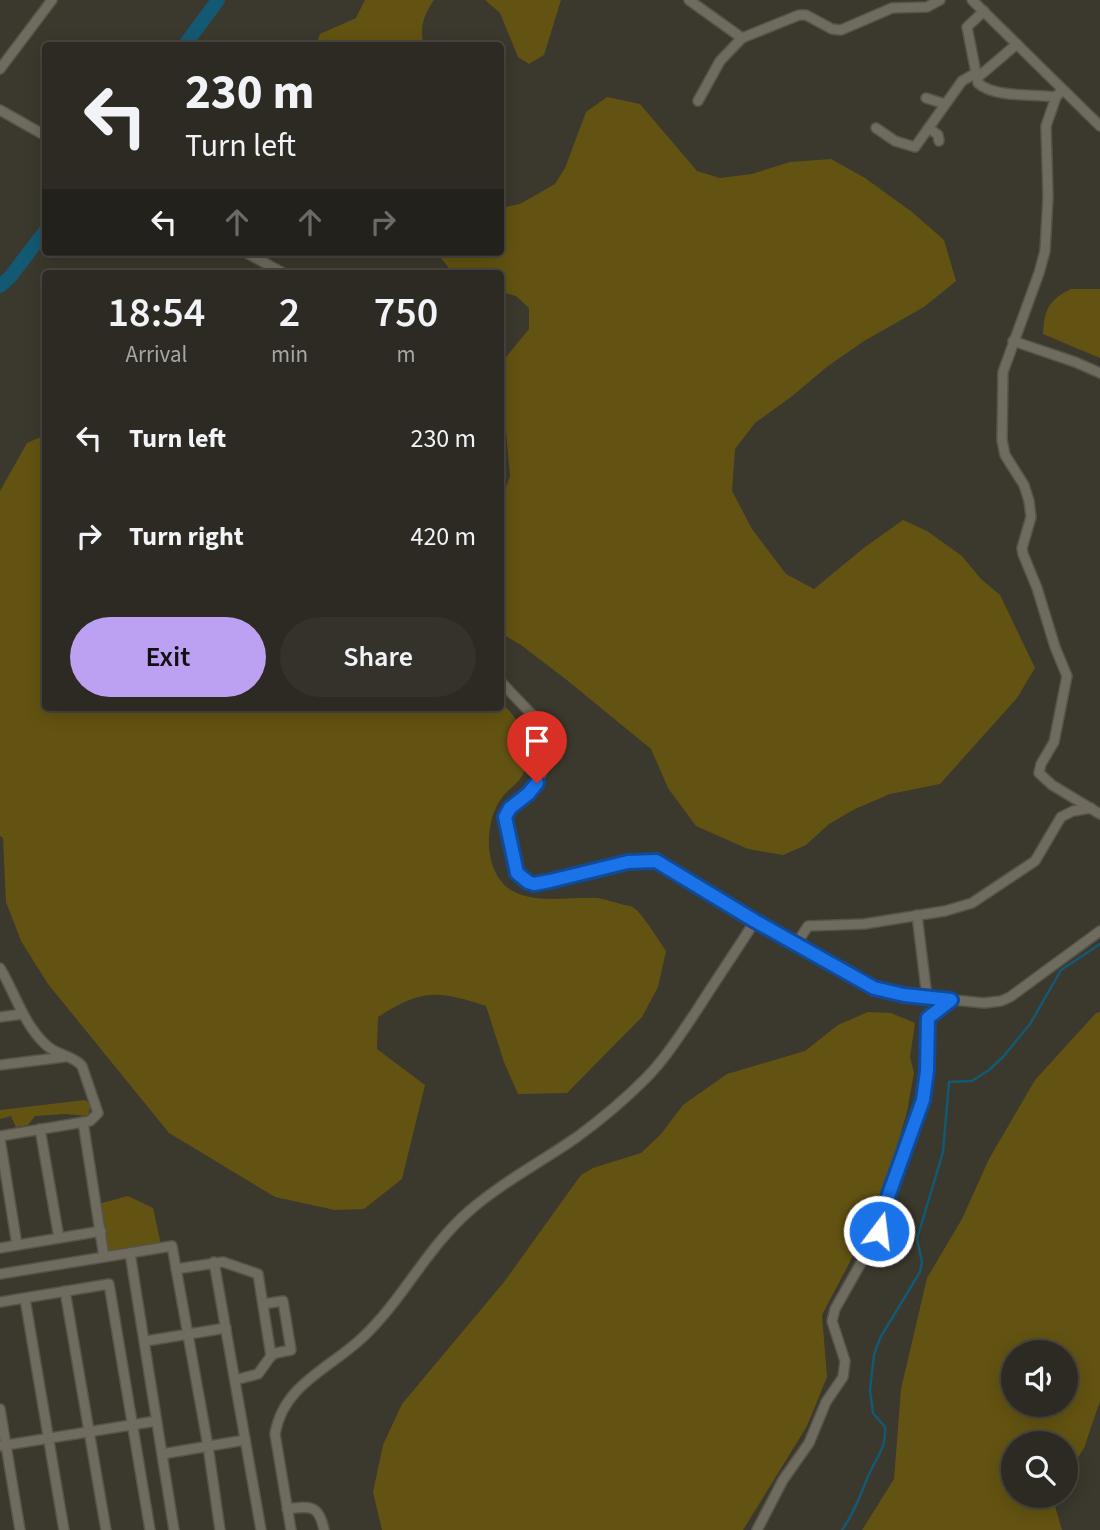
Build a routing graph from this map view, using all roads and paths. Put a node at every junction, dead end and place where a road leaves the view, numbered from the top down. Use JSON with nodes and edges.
{"nodes":[{"id":1,"x":52,"y":0,"type":"edge"},
{"id":2,"x":689,"y":0,"type":"edge"},
{"id":3,"x":940,"y":0,"type":"edge"},
{"id":4,"x":972,"y":0,"type":"edge"},
{"id":5,"x":984,"y":11,"type":"junction"},
{"id":6,"x":742,"y":38,"type":"junction"},
{"id":7,"x":1017,"y":44,"type":"junction"},
{"id":8,"x":0,"y":69,"type":"edge"},
{"id":9,"x":976,"y":76,"type":"junction"},
{"id":10,"x":1059,"y":93,"type":"junction"},
{"id":11,"x":926,"y":98,"type":"dead end"},
{"id":12,"x":698,"y":101,"type":"dead end"},
{"id":13,"x":945,"y":104,"type":"junction"},
{"id":14,"x":0,"y":110,"type":"edge"},
{"id":15,"x":1100,"y":126,"type":"edge"},
{"id":16,"x":876,"y":128,"type":"dead end"},
{"id":17,"x":929,"y":128,"type":"junction"},
{"id":18,"x":42,"y":134,"type":"edge"},
{"id":19,"x":939,"y":141,"type":"dead end"},
{"id":20,"x":252,"y":256,"type":"edge"},
{"id":21,"x":278,"y":270,"type":"edge"},
{"id":22,"x":1013,"y":341,"type":"junction"},
{"id":23,"x":1100,"y":373,"type":"edge"},
{"id":24,"x":504,"y":685,"type":"edge"},
{"id":25,"x":1096,"y":811,"type":"edge"},
{"id":26,"x":917,"y":915,"type":"junction"},
{"id":27,"x":755,"y":921,"type":"junction"},
{"id":28,"x":1100,"y":931,"type":"edge"},
{"id":29,"x":797,"y":943,"type":"junction"},
{"id":30,"x":0,"y":968,"type":"edge"},
{"id":31,"x":927,"y":997,"type":"junction"},
{"id":32,"x":951,"y":1000,"type":"junction"},
{"id":33,"x":23,"y":1014,"type":"junction"},
{"id":34,"x":0,"y":1017,"type":"edge"},
{"id":35,"x":66,"y":1057,"type":"junction"},
{"id":36,"x":0,"y":1065,"type":"edge"},
{"id":37,"x":83,"y":1122,"type":"junction"},
{"id":38,"x":40,"y":1129,"type":"junction"},
{"id":39,"x":0,"y":1138,"type":"edge"},
{"id":40,"x":101,"y":1231,"type":"junction"},
{"id":41,"x":59,"y":1238,"type":"junction"},
{"id":42,"x":17,"y":1245,"type":"junction"},
{"id":43,"x":0,"y":1248,"type":"edge"},
{"id":44,"x":130,"y":1253,"type":"junction"},
{"id":45,"x":104,"y":1257,"type":"junction"},
{"id":46,"x":214,"y":1262,"type":"junction"},
{"id":47,"x":176,"y":1269,"type":"junction"},
{"id":48,"x":0,"y":1274,"type":"edge"},
{"id":49,"x":65,"y":1291,"type":"junction"},
{"id":50,"x":25,"y":1299,"type":"junction"},
{"id":51,"x":0,"y":1302,"type":"edge"},
{"id":52,"x":263,"y":1304,"type":"junction"},
{"id":53,"x":226,"y":1328,"type":"junction"},
{"id":54,"x":187,"y":1335,"type":"junction"},
{"id":55,"x":146,"y":1341,"type":"junction"},
{"id":56,"x":271,"y":1356,"type":"junction"},
{"id":57,"x":235,"y":1380,"type":"junction"},
{"id":58,"x":0,"y":1409,"type":"edge"},
{"id":59,"x":156,"y":1420,"type":"junction"},
{"id":60,"x":133,"y":1424,"type":"junction"},
{"id":61,"x":89,"y":1431,"type":"junction"},
{"id":62,"x":48,"y":1438,"type":"junction"},
{"id":63,"x":245,"y":1440,"type":"junction"},
{"id":64,"x":3,"y":1445,"type":"edge"},
{"id":65,"x":208,"y":1446,"type":"junction"},
{"id":66,"x":162,"y":1454,"type":"junction"},
{"id":67,"x":288,"y":1509,"type":"junction"},
{"id":68,"x":20,"y":1530,"type":"edge"},
{"id":69,"x":64,"y":1530,"type":"edge"},
{"id":70,"x":106,"y":1530,"type":"edge"},
{"id":71,"x":149,"y":1530,"type":"edge"},
{"id":72,"x":174,"y":1530,"type":"edge"},
{"id":73,"x":220,"y":1530,"type":"edge"},
{"id":74,"x":261,"y":1530,"type":"edge"},
{"id":75,"x":290,"y":1530,"type":"edge"},
{"id":76,"x":324,"y":1530,"type":"edge"},
{"id":77,"x":757,"y":1530,"type":"edge"}],
"edges":[{"from":1,"to":8,"type":"street"},
{"from":2,"to":6,"type":"street"},
{"from":3,"to":6,"type":"street"},
{"from":4,"to":5,"type":"street"},
{"from":5,"to":7,"type":"street"},
{"from":5,"to":9,"type":"street"},
{"from":6,"to":12,"type":"street"},
{"from":7,"to":9,"type":"street"},
{"from":7,"to":10,"type":"street"},
{"from":9,"to":10,"type":"street"},
{"from":9,"to":13,"type":"street"},
{"from":10,"to":15,"type":"street"},
{"from":10,"to":22,"type":"street"},
{"from":11,"to":13,"type":"street"},
{"from":13,"to":17,"type":"street"},
{"from":14,"to":18,"type":"street"},
{"from":16,"to":17,"type":"street"},
{"from":17,"to":19,"type":"street"},
{"from":20,"to":21,"type":"street"},
{"from":22,"to":23,"type":"street"},
{"from":22,"to":25,"type":"street"},
{"from":24,"to":27,"type":"street"},
{"from":25,"to":26,"type":"street"},
{"from":26,"to":29,"type":"street"},
{"from":26,"to":31,"type":"street"},
{"from":27,"to":29,"type":"street"},
{"from":27,"to":67,"type":"street"},
{"from":28,"to":32,"type":"street"},
{"from":29,"to":31,"type":"street"},
{"from":30,"to":33,"type":"street"},
{"from":31,"to":32,"type":"street"},
{"from":32,"to":77,"type":"street"},
{"from":33,"to":34,"type":"street"},
{"from":33,"to":35,"type":"street"},
{"from":35,"to":36,"type":"street"},
{"from":35,"to":37,"type":"street"},
{"from":37,"to":38,"type":"street"},
{"from":37,"to":40,"type":"street"},
{"from":38,"to":39,"type":"street"},
{"from":38,"to":41,"type":"street"},
{"from":39,"to":42,"type":"street"},
{"from":40,"to":41,"type":"street"},
{"from":40,"to":45,"type":"street"},
{"from":41,"to":42,"type":"street"},
{"from":42,"to":43,"type":"street"},
{"from":44,"to":45,"type":"street"},
{"from":44,"to":47,"type":"street"},
{"from":44,"to":55,"type":"street"},
{"from":45,"to":48,"type":"street"},
{"from":46,"to":47,"type":"street"},
{"from":46,"to":52,"type":"street"},
{"from":46,"to":53,"type":"street"},
{"from":47,"to":54,"type":"street"},
{"from":49,"to":50,"type":"street"},
{"from":49,"to":60,"type":"street"},
{"from":49,"to":61,"type":"street"},
{"from":50,"to":51,"type":"street"},
{"from":50,"to":62,"type":"street"},
{"from":52,"to":56,"type":"street"},
{"from":52,"to":56,"type":"street"},
{"from":53,"to":54,"type":"street"},
{"from":53,"to":57,"type":"street"},
{"from":54,"to":55,"type":"street"},
{"from":54,"to":65,"type":"street"},
{"from":55,"to":59,"type":"street"},
{"from":56,"to":57,"type":"street"},
{"from":57,"to":63,"type":"street"},
{"from":58,"to":64,"type":"street"},
{"from":59,"to":60,"type":"street"},
{"from":59,"to":66,"type":"street"},
{"from":60,"to":61,"type":"street"},
{"from":60,"to":71,"type":"street"},
{"from":61,"to":62,"type":"street"},
{"from":61,"to":70,"type":"street"},
{"from":62,"to":64,"type":"street"},
{"from":62,"to":69,"type":"street"},
{"from":63,"to":65,"type":"street"},
{"from":63,"to":74,"type":"street"},
{"from":64,"to":68,"type":"street"},
{"from":65,"to":66,"type":"street"},
{"from":65,"to":73,"type":"street"},
{"from":66,"to":72,"type":"street"},
{"from":67,"to":75,"type":"street"},
{"from":67,"to":76,"type":"street"}]}
